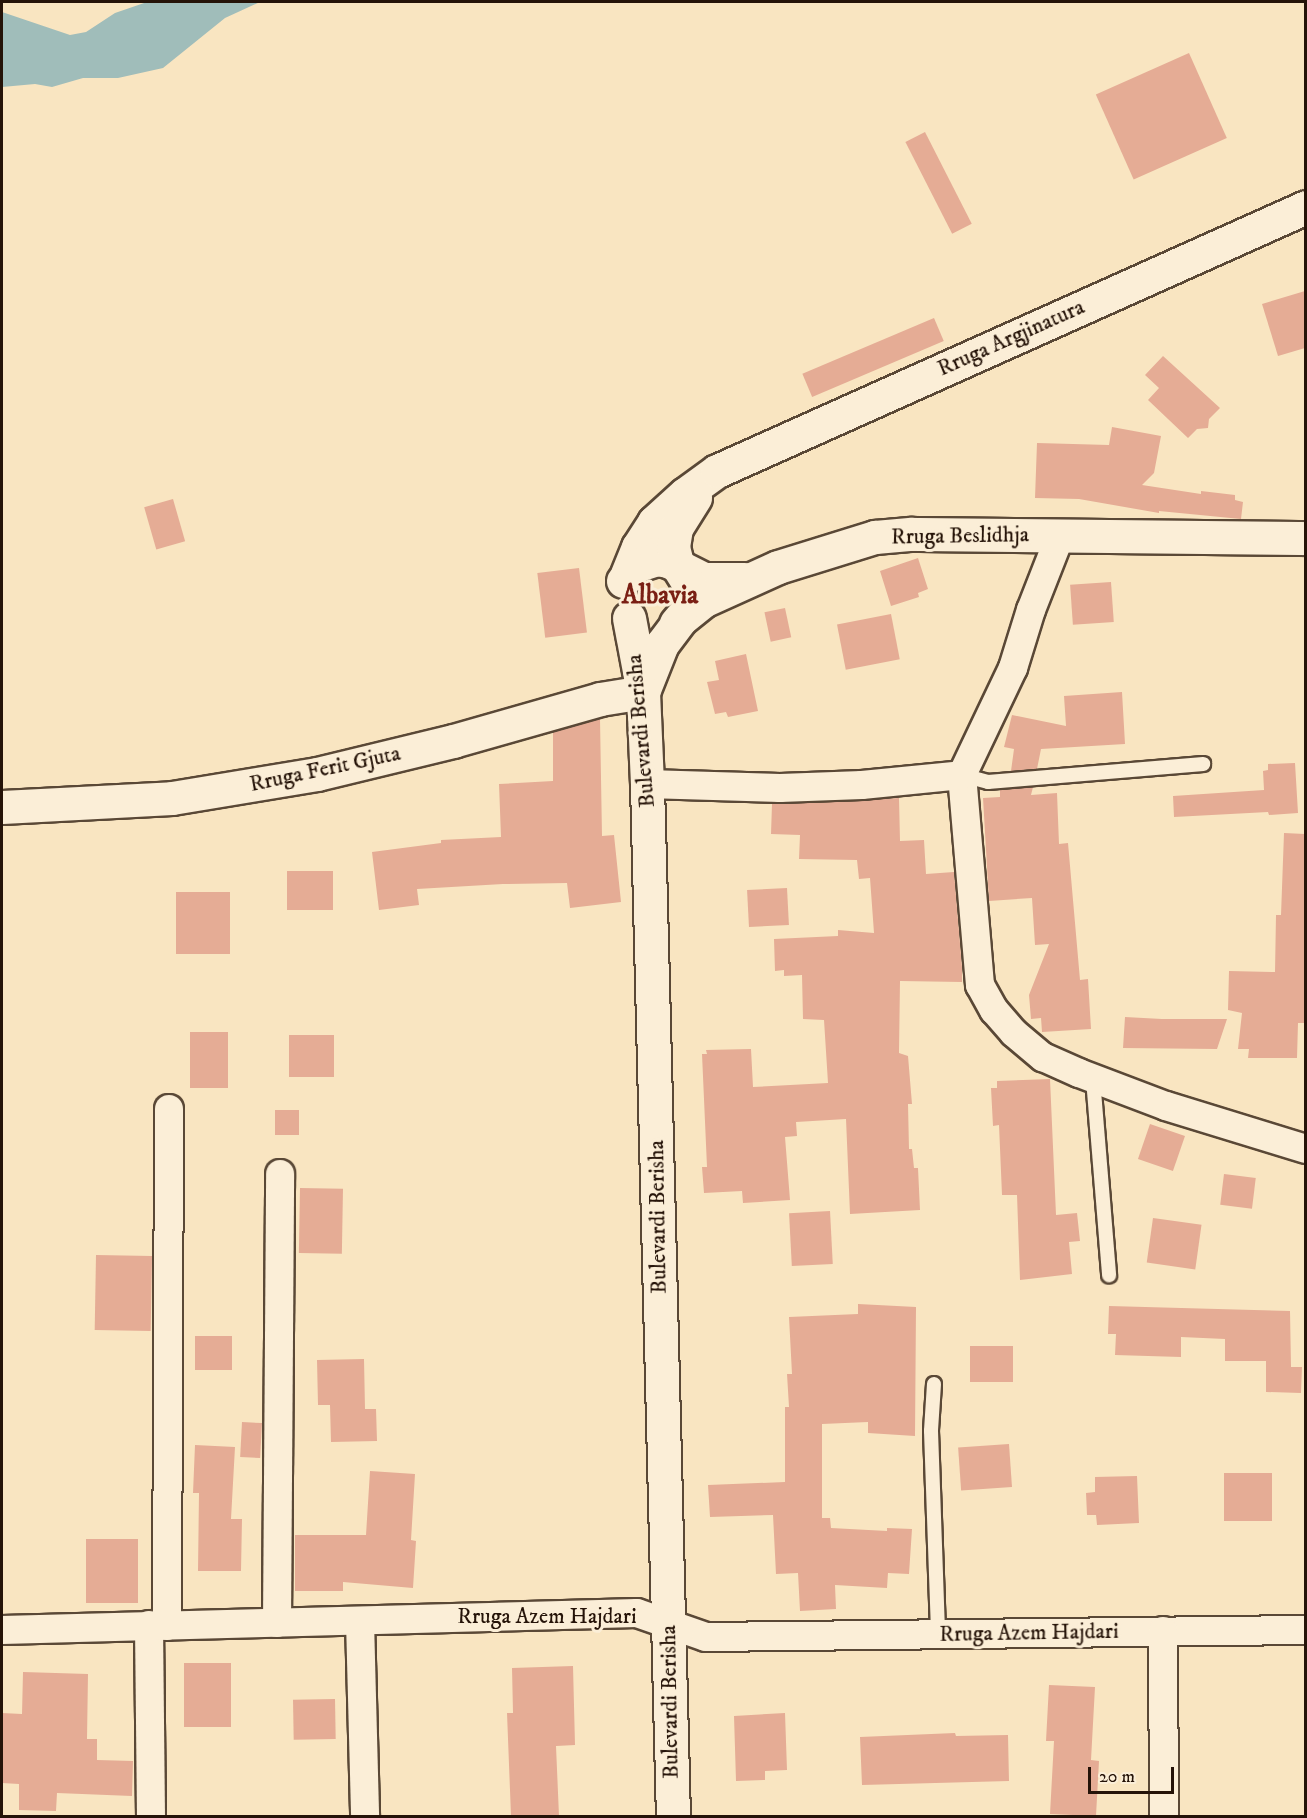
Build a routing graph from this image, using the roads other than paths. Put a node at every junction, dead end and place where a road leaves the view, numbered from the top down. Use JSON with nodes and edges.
{"nodes":[{"id":1,"x":1305,"y":207,"type":"edge"},
{"id":2,"x":717,"y":471,"type":"junction"},
{"id":3,"x":1060,"y":536,"type":"junction"},
{"id":4,"x":1305,"y":538,"type":"edge"},
{"id":5,"x":678,"y":567,"type":"junction"},
{"id":6,"x":627,"y":574,"type":"junction"},
{"id":7,"x":754,"y":578,"type":"junction"},
{"id":8,"x":629,"y":618,"type":"junction"},
{"id":9,"x":681,"y":619,"type":"junction"},
{"id":10,"x":643,"y":692,"type":"junction"},
{"id":11,"x":1203,"y":764,"type":"dead end"},
{"id":12,"x":962,"y":776,"type":"junction"},
{"id":13,"x":647,"y":784,"type":"junction"},
{"id":14,"x":2,"y":807,"type":"edge"},
{"id":15,"x":1093,"y":1078,"type":"junction"},
{"id":16,"x":169,"y":1109,"type":"dead end"},
{"id":17,"x":1305,"y":1149,"type":"edge"},
{"id":18,"x":280,"y":1174,"type":"dead end"},
{"id":19,"x":1109,"y":1275,"type":"dead end"},
{"id":20,"x":934,"y":1384,"type":"dead end"},
{"id":21,"x":360,"y":1621,"type":"junction"},
{"id":22,"x":278,"y":1623,"type":"junction"},
{"id":23,"x":668,"y":1624,"type":"junction"},
{"id":24,"x":158,"y":1625,"type":"junction"},
{"id":25,"x":2,"y":1630,"type":"edge"},
{"id":26,"x":1305,"y":1630,"type":"edge"},
{"id":27,"x":1163,"y":1631,"type":"junction"},
{"id":28,"x":938,"y":1634,"type":"junction"},
{"id":29,"x":151,"y":1816,"type":"edge"},
{"id":30,"x":365,"y":1816,"type":"edge"},
{"id":31,"x":673,"y":1816,"type":"edge"},
{"id":32,"x":1164,"y":1816,"type":"edge"}],
"edges":[{"from":1,"to":2,"type":"main road","name":"Rruga Argjinatura"},
{"from":2,"to":5,"type":"main road","name":"Rruga Argjinatura"},
{"from":2,"to":6,"type":"main road","name":"Rruga Argjinatura"},
{"from":3,"to":4,"type":"main road","name":"Rruga Beslidhja"},
{"from":3,"to":7,"type":"main road","name":"Rruga Beslidhja"},
{"from":3,"to":12,"type":"street"},
{"from":5,"to":6,"type":"main road"},
{"from":5,"to":7,"type":"main road"},
{"from":5,"to":9,"type":"main road"},
{"from":6,"to":8,"type":"main road"},
{"from":7,"to":9,"type":"main road","name":"Rruga Beslidhja"},
{"from":8,"to":9,"type":"main road"},
{"from":8,"to":10,"type":"main road","name":"Bulevardi Berisha"},
{"from":9,"to":10,"type":"main road","name":"Rruga Beslidhja"},
{"from":10,"to":13,"type":"main road","name":"Bulevardi Berisha"},
{"from":10,"to":14,"type":"main road","name":"Rruga Ferit Gjuta"},
{"from":11,"to":12,"type":"lane"},
{"from":12,"to":13,"type":"street"},
{"from":12,"to":15,"type":"street"},
{"from":13,"to":23,"type":"main road","name":"Bulevardi Berisha"},
{"from":15,"to":17,"type":"street"},
{"from":15,"to":19,"type":"lane"},
{"from":16,"to":24,"type":"street"},
{"from":18,"to":22,"type":"street"},
{"from":20,"to":28,"type":"lane"},
{"from":21,"to":22,"type":"street","name":"Rruga Azem Hajdari"},
{"from":21,"to":23,"type":"street","name":"Rruga Azem Hajdari"},
{"from":21,"to":30,"type":"street"},
{"from":22,"to":24,"type":"street","name":"Rruga Azem Hajdari"},
{"from":23,"to":28,"type":"street","name":"Rruga Azem Hajdari"},
{"from":23,"to":31,"type":"main road","name":"Bulevardi Berisha"},
{"from":24,"to":25,"type":"street","name":"Rruga Azem Hajdari"},
{"from":24,"to":29,"type":"street"},
{"from":26,"to":27,"type":"street","name":"Rruga Azem Hajdari"},
{"from":27,"to":28,"type":"street","name":"Rruga Azem Hajdari"},
{"from":27,"to":32,"type":"street"}]}
